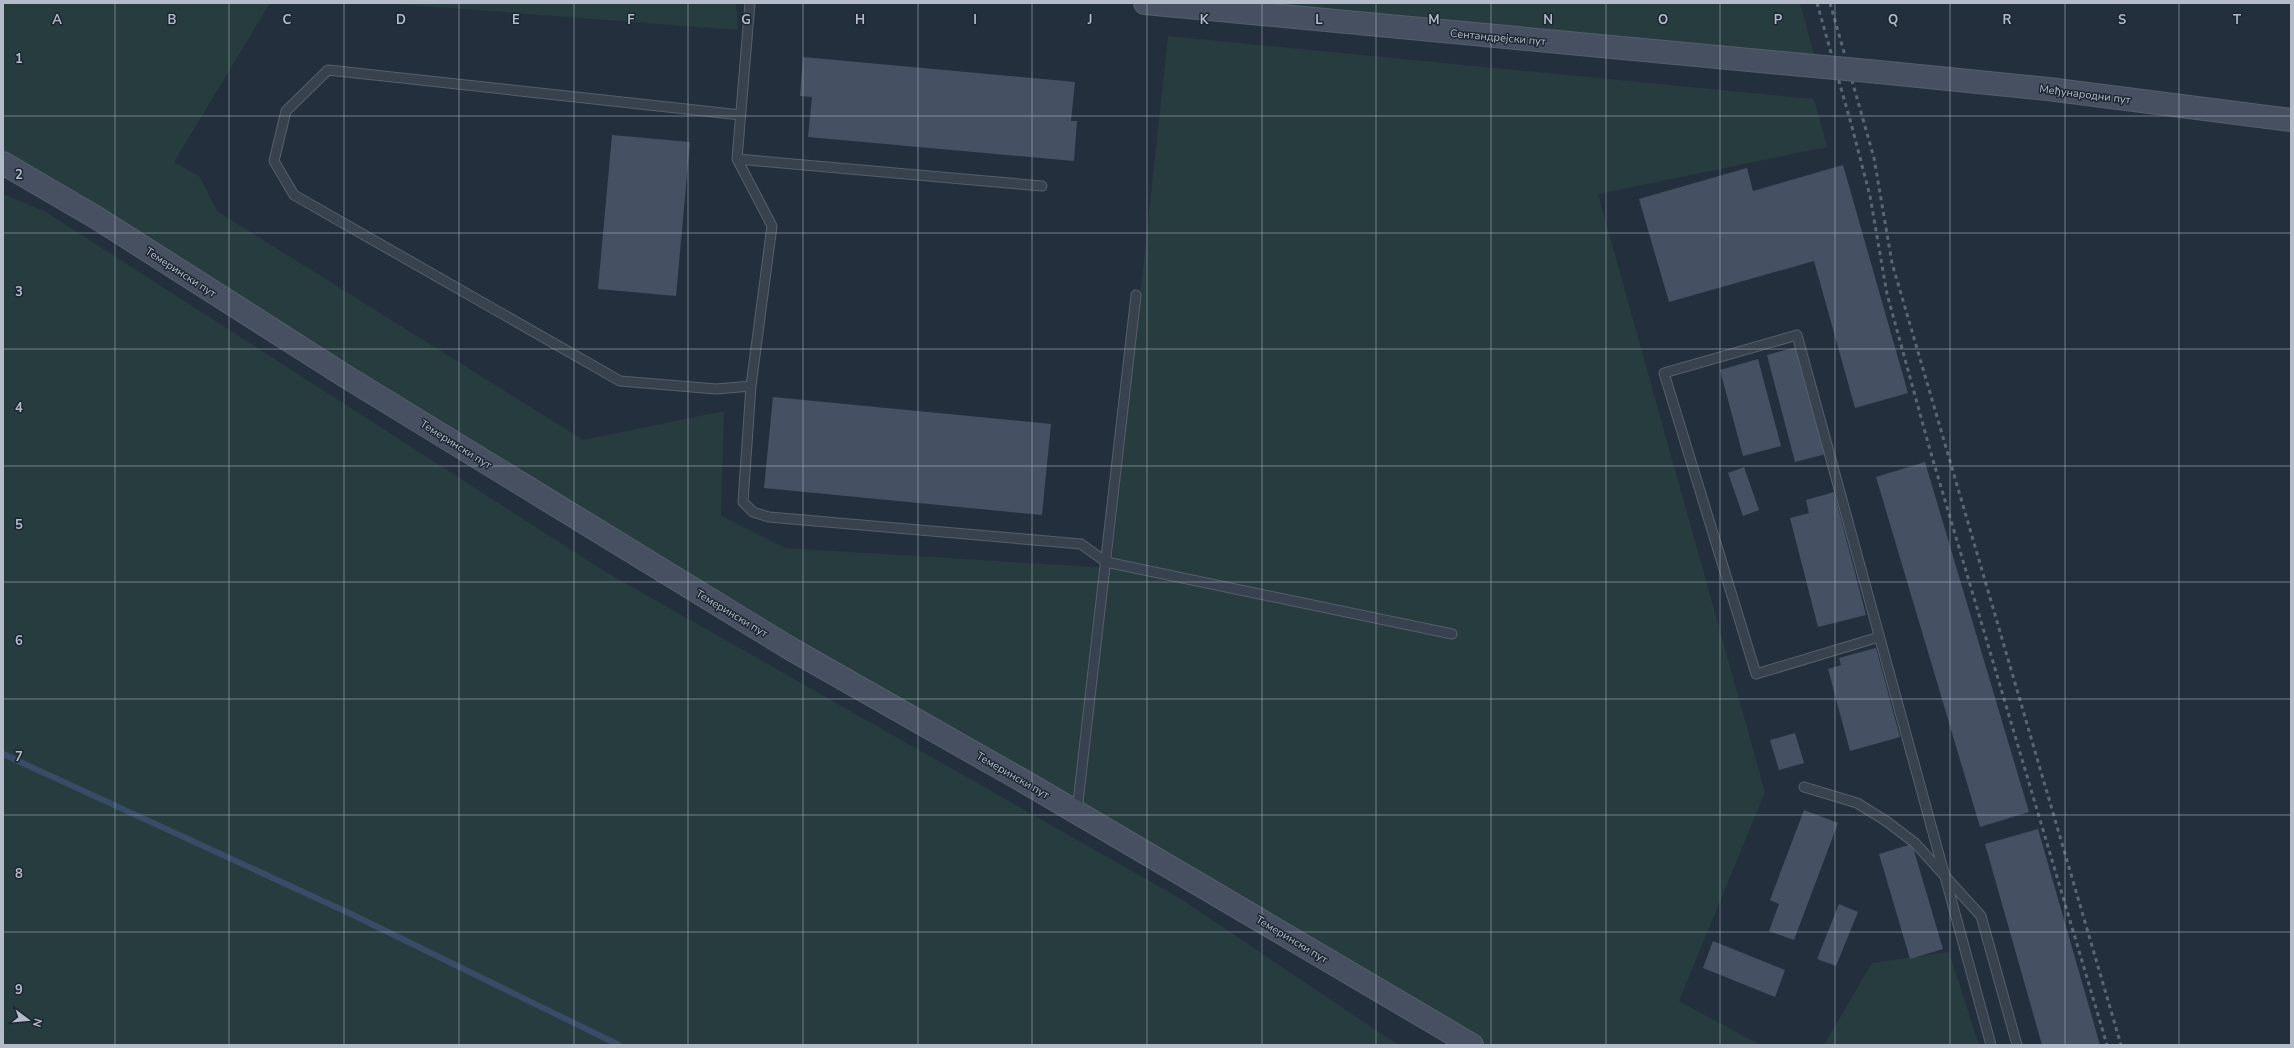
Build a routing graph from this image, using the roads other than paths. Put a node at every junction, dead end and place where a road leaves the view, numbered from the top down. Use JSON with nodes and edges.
{"nodes":[{"id":1,"x":750,"y":3,"type":"edge"},
{"id":2,"x":1145,"y":3,"type":"edge"},
{"id":3,"x":1879,"y":72,"type":"joint"},
{"id":4,"x":741,"y":115,"type":"junction"},
{"id":5,"x":2291,"y":120,"type":"edge"},
{"id":6,"x":737,"y":159,"type":"junction"},
{"id":7,"x":3,"y":163,"type":"edge"},
{"id":8,"x":1042,"y":186,"type":"dead end"},
{"id":9,"x":1136,"y":295,"type":"dead end"},
{"id":10,"x":750,"y":386,"type":"junction"},
{"id":11,"x":1106,"y":562,"type":"junction"},
{"id":12,"x":1452,"y":634,"type":"dead end"},
{"id":13,"x":1879,"y":637,"type":"junction"},
{"id":14,"x":1804,"y":787,"type":"dead end"},
{"id":15,"x":1077,"y":813,"type":"junction"},
{"id":16,"x":1946,"y":877,"type":"junction"},
{"id":17,"x":1472,"y":1045,"type":"edge"},
{"id":18,"x":1991,"y":1045,"type":"edge"},
{"id":19,"x":2017,"y":1045,"type":"edge"}],
"edges":[{"from":1,"to":4,"type":"lane"},
{"from":2,"to":3,"type":"main road","name":"Сентандрејски пут","bridge":true},
{"from":3,"to":5,"type":"main road","name":"Међународни пут"},
{"from":4,"to":6,"type":"lane"},
{"from":4,"to":10,"type":"lane"},
{"from":6,"to":8,"type":"lane"},
{"from":6,"to":10,"type":"lane"},
{"from":7,"to":15,"type":"main road","name":"Темерински пут"},
{"from":9,"to":11,"type":"lane"},
{"from":10,"to":11,"type":"lane"},
{"from":11,"to":12,"type":"lane"},
{"from":11,"to":15,"type":"lane"},
{"from":13,"to":13,"type":"lane"},
{"from":13,"to":16,"type":"lane"},
{"from":14,"to":16,"type":"lane"},
{"from":15,"to":17,"type":"main road","name":"Темерински пут"},
{"from":16,"to":18,"type":"lane"},
{"from":16,"to":19,"type":"lane"}]}
